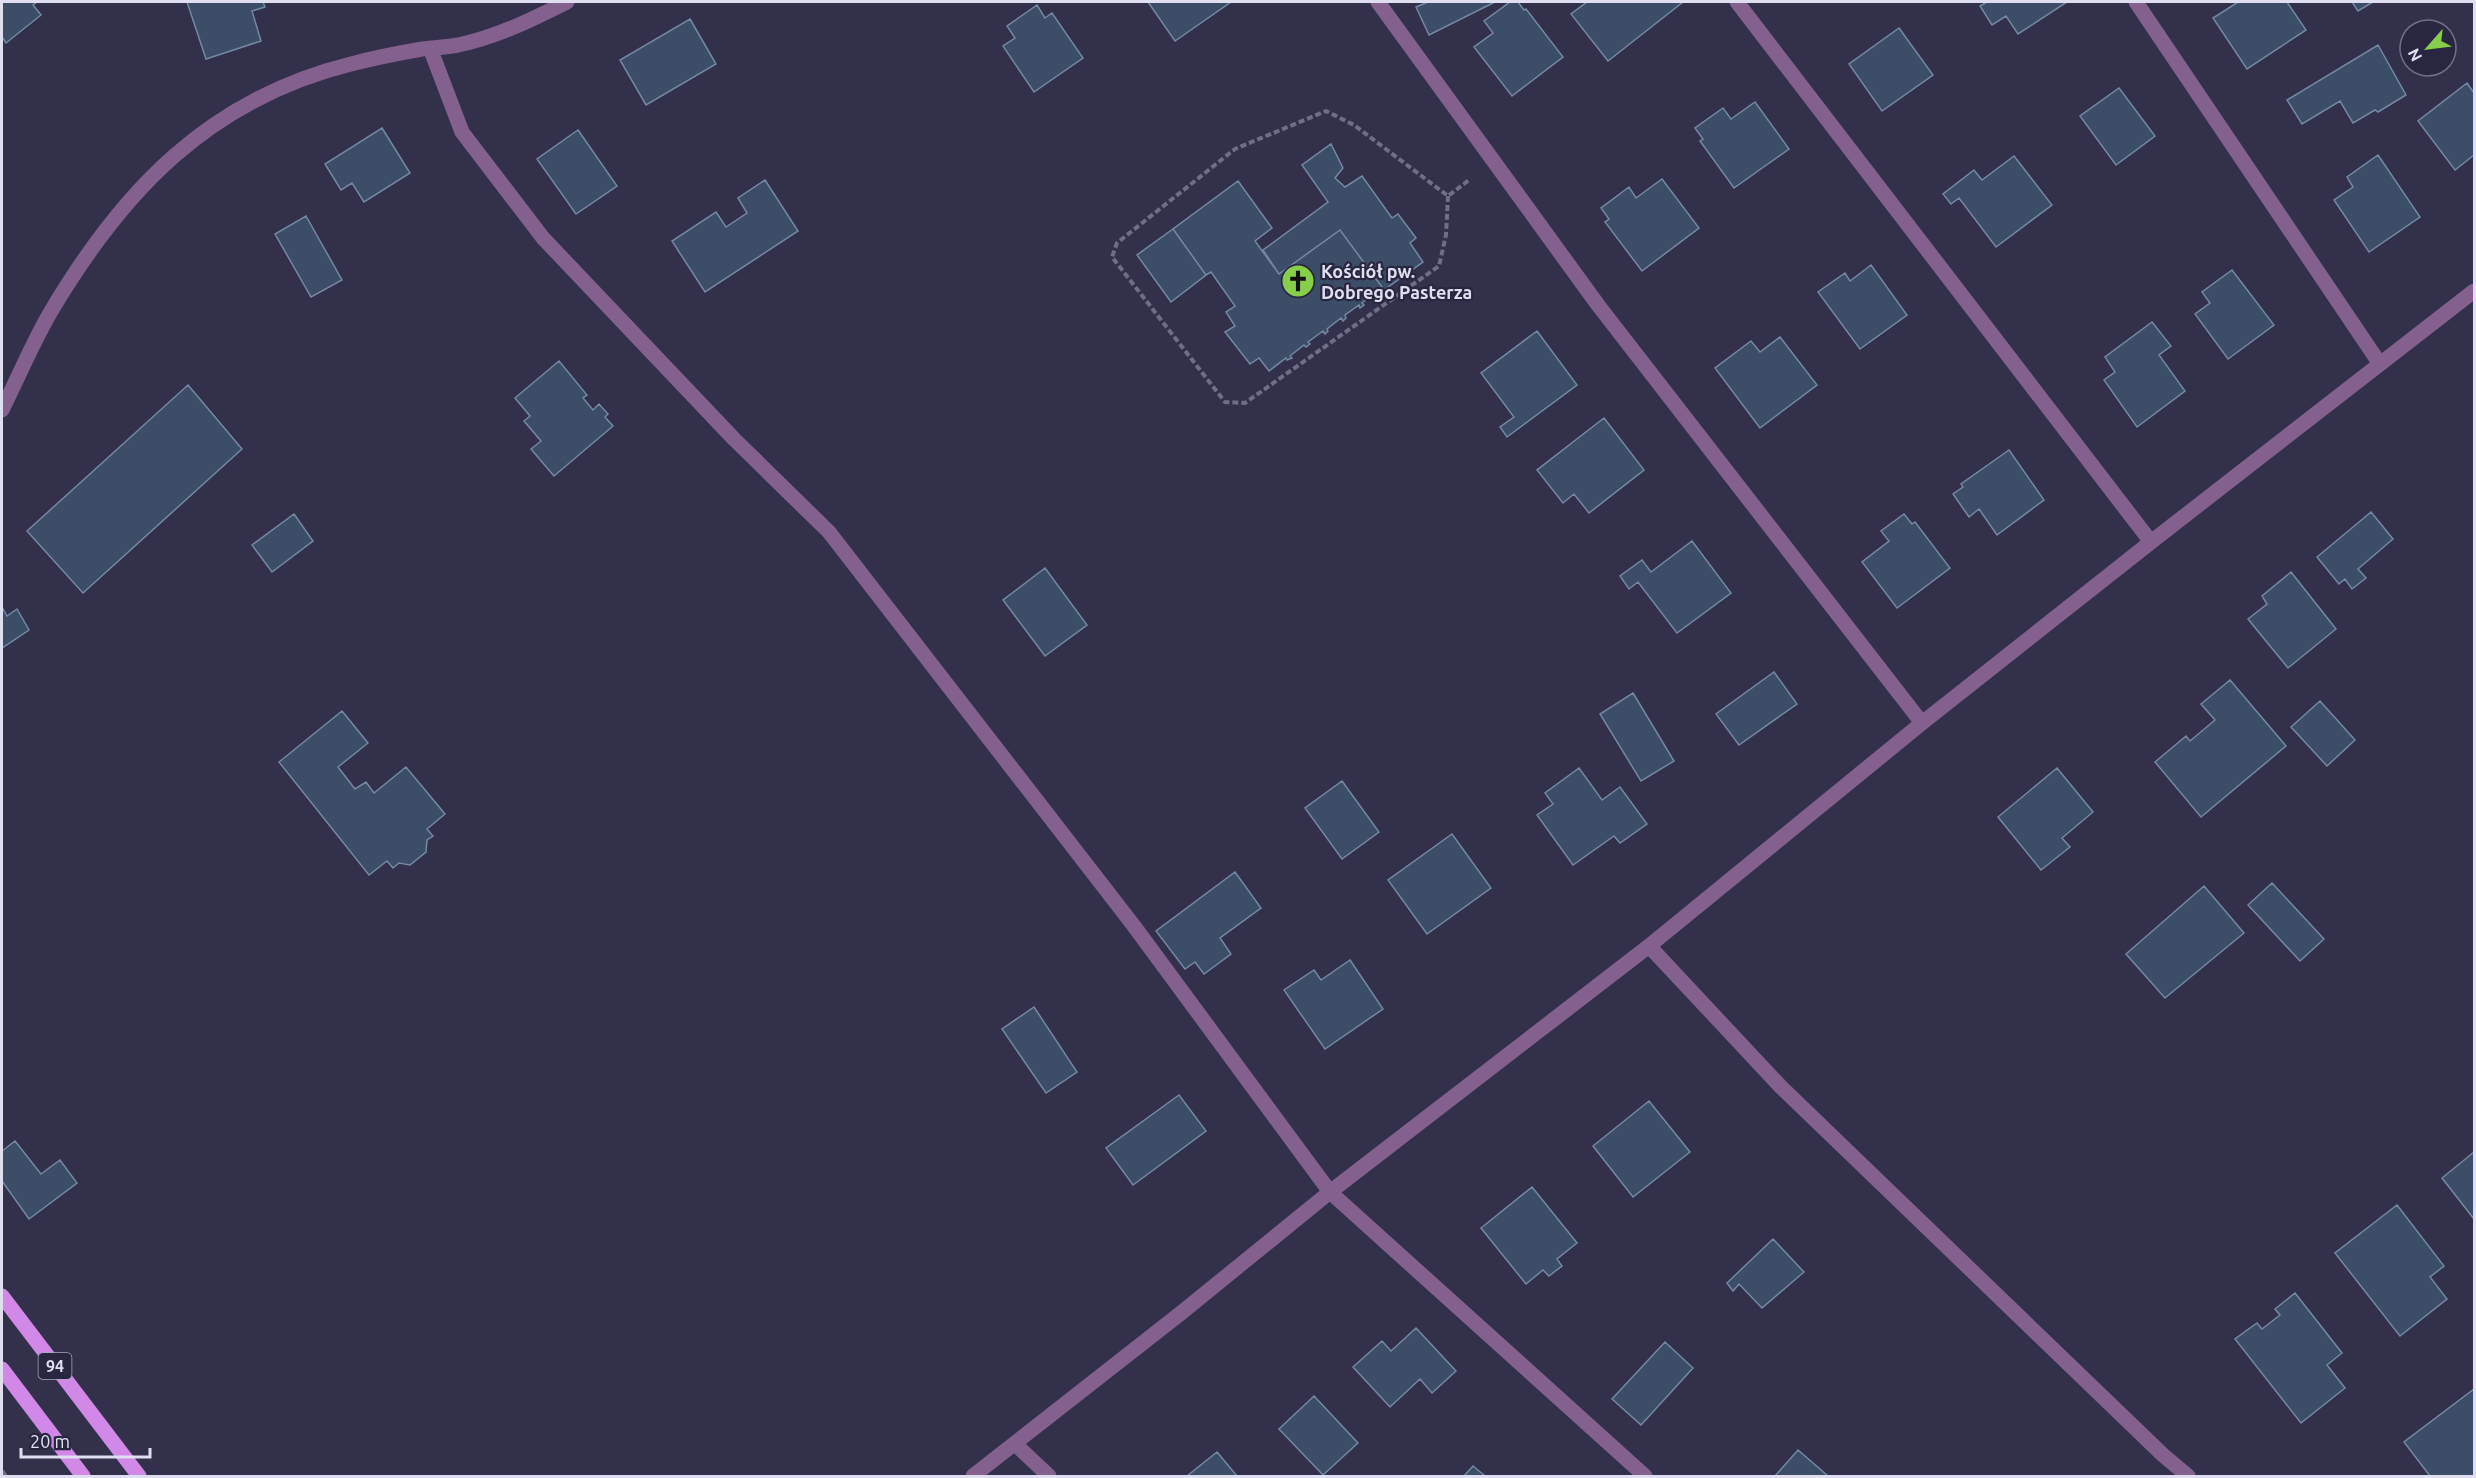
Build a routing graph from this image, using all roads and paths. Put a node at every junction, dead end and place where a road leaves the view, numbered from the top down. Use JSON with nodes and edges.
{"nodes":[{"id":1,"x":567,"y":2,"type":"edge"},
{"id":2,"x":1378,"y":2,"type":"edge"},
{"id":3,"x":1737,"y":2,"type":"edge"},
{"id":4,"x":2136,"y":2,"type":"edge"},
{"id":5,"x":430,"y":48,"type":"junction"},
{"id":6,"x":1493,"y":160,"type":"junction"},
{"id":7,"x":1448,"y":196,"type":"junction"},
{"id":8,"x":2475,"y":291,"type":"edge"},
{"id":9,"x":2380,"y":364,"type":"junction"},
{"id":10,"x":2,"y":410,"type":"edge"},
{"id":11,"x":2151,"y":542,"type":"junction"},
{"id":12,"x":1922,"y":723,"type":"junction"},
{"id":13,"x":1648,"y":946,"type":"junction"},
{"id":14,"x":1330,"y":1192,"type":"junction"},
{"id":15,"x":2,"y":1296,"type":"edge"},
{"id":16,"x":2,"y":1369,"type":"edge"},
{"id":17,"x":1015,"y":1444,"type":"junction"},
{"id":18,"x":2,"y":1471,"type":"edge"},
{"id":19,"x":6,"y":1476,"type":"edge"},
{"id":20,"x":83,"y":1476,"type":"edge"},
{"id":21,"x":139,"y":1476,"type":"edge"},
{"id":22,"x":973,"y":1476,"type":"edge"},
{"id":23,"x":1049,"y":1476,"type":"edge"},
{"id":24,"x":1645,"y":1476,"type":"edge"},
{"id":25,"x":2188,"y":1476,"type":"edge"}],
"edges":[{"from":1,"to":5,"type":"street"},
{"from":2,"to":6,"type":"street"},
{"from":3,"to":11,"type":"street"},
{"from":4,"to":9,"type":"street"},
{"from":5,"to":10,"type":"street"},
{"from":5,"to":14,"type":"street"},
{"from":6,"to":7,"type":"path"},
{"from":6,"to":12,"type":"street"},
{"from":7,"to":7,"type":"path"},
{"from":8,"to":9,"type":"street"},
{"from":9,"to":11,"type":"street"},
{"from":11,"to":12,"type":"street"},
{"from":12,"to":13,"type":"street"},
{"from":13,"to":14,"type":"street"},
{"from":13,"to":25,"type":"street"},
{"from":14,"to":17,"type":"street"},
{"from":14,"to":24,"type":"street"},
{"from":15,"to":21,"type":"main road","number":"94"},
{"from":16,"to":20,"type":"main road","number":"94"},
{"from":17,"to":22,"type":"street"},
{"from":17,"to":23,"type":"street"},
{"from":18,"to":19,"type":"path"}]}
